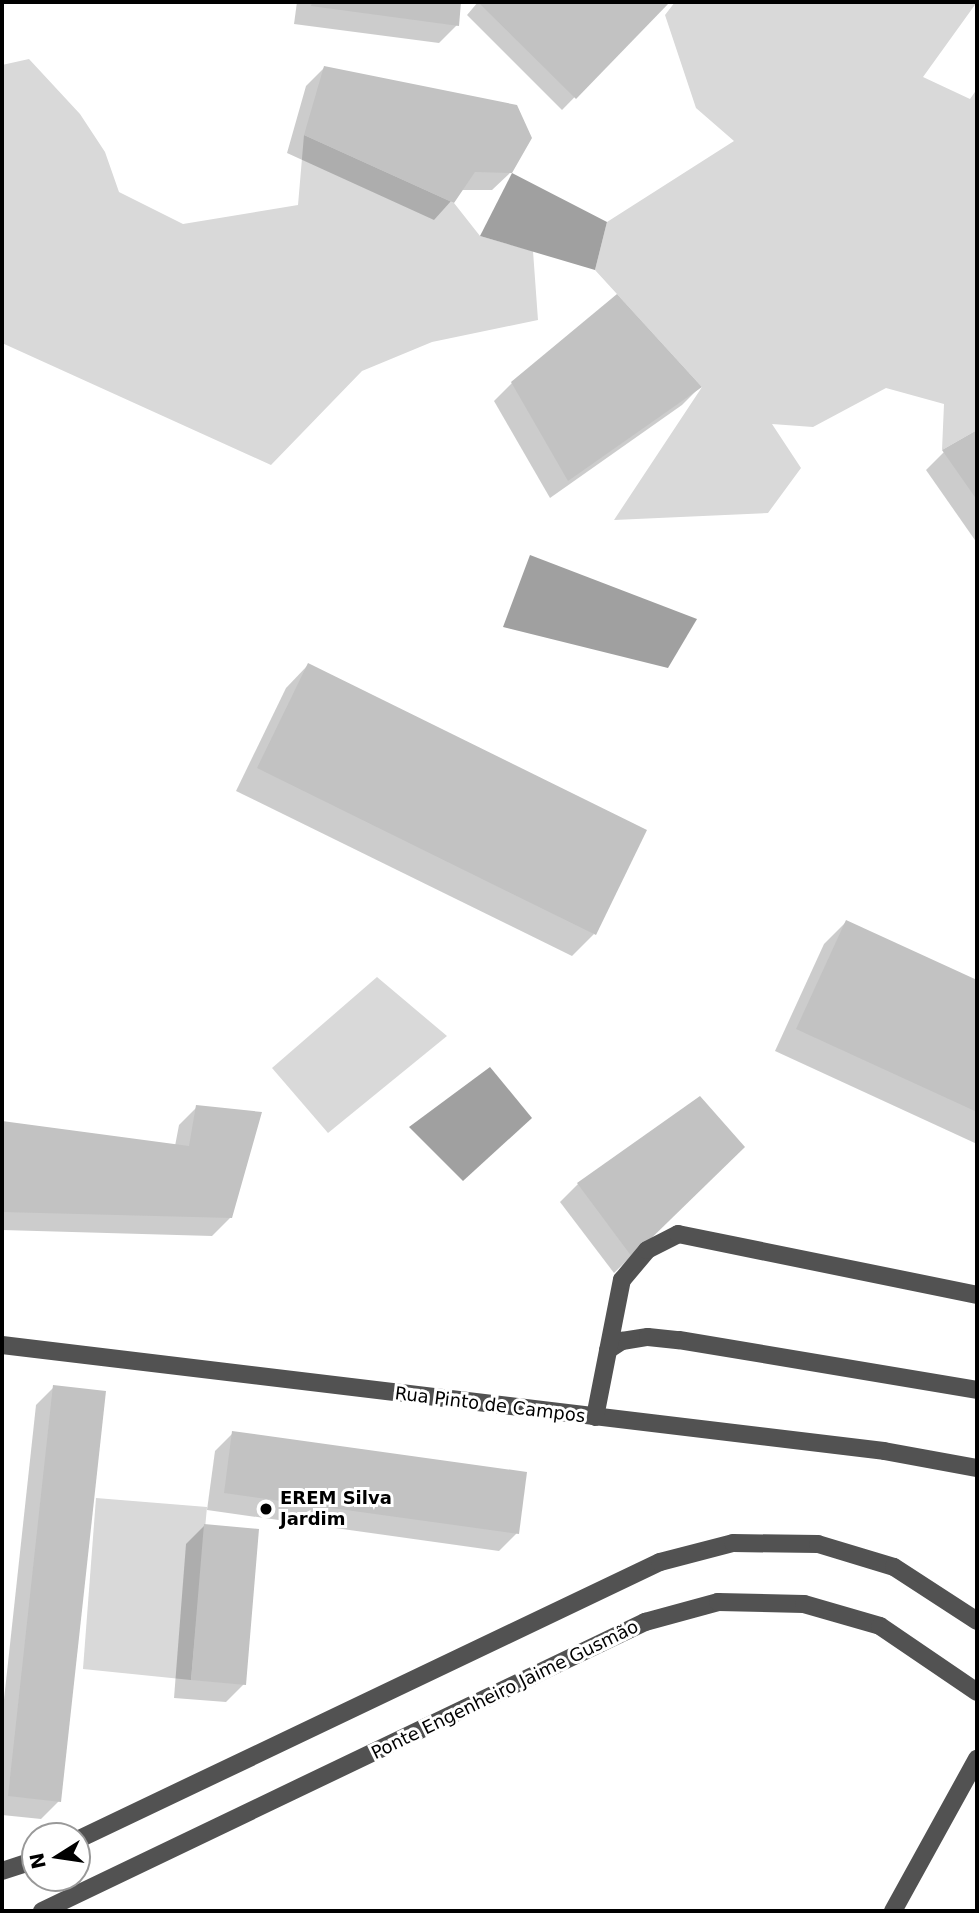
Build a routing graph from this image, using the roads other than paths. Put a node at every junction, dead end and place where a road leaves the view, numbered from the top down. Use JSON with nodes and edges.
{"nodes":[{"id":1,"x":977,"y":1295,"type":"edge"},
{"id":2,"x":2,"y":1345,"type":"edge"},
{"id":3,"x":608,"y":1350,"type":"junction"},
{"id":4,"x":977,"y":1390,"type":"edge"},
{"id":5,"x":595,"y":1417,"type":"junction"},
{"id":6,"x":977,"y":1468,"type":"edge"},
{"id":7,"x":977,"y":1621,"type":"edge"},
{"id":8,"x":977,"y":1692,"type":"edge"},
{"id":9,"x":977,"y":1759,"type":"edge"},
{"id":10,"x":91,"y":1833,"type":"edge"},
{"id":11,"x":21,"y":1865,"type":"edge"},
{"id":12,"x":2,"y":1871,"type":"edge"},
{"id":13,"x":42,"y":1911,"type":"edge"},
{"id":14,"x":893,"y":1911,"type":"edge"}],
"edges":[{"from":1,"to":3,"type":"street"},
{"from":2,"to":5,"type":"street","name":"Rua Pinto de Campos"},
{"from":3,"to":4,"type":"street"},
{"from":3,"to":5,"type":"street"},
{"from":5,"to":6,"type":"street","name":"Rua Pinto de Campos"},
{"from":7,"to":10,"type":"street"},
{"from":8,"to":13,"type":"street","name":"Ponte Engenheiro Jaime Gusmão"},
{"from":9,"to":14,"type":"street"},
{"from":11,"to":12,"type":"street"}]}
